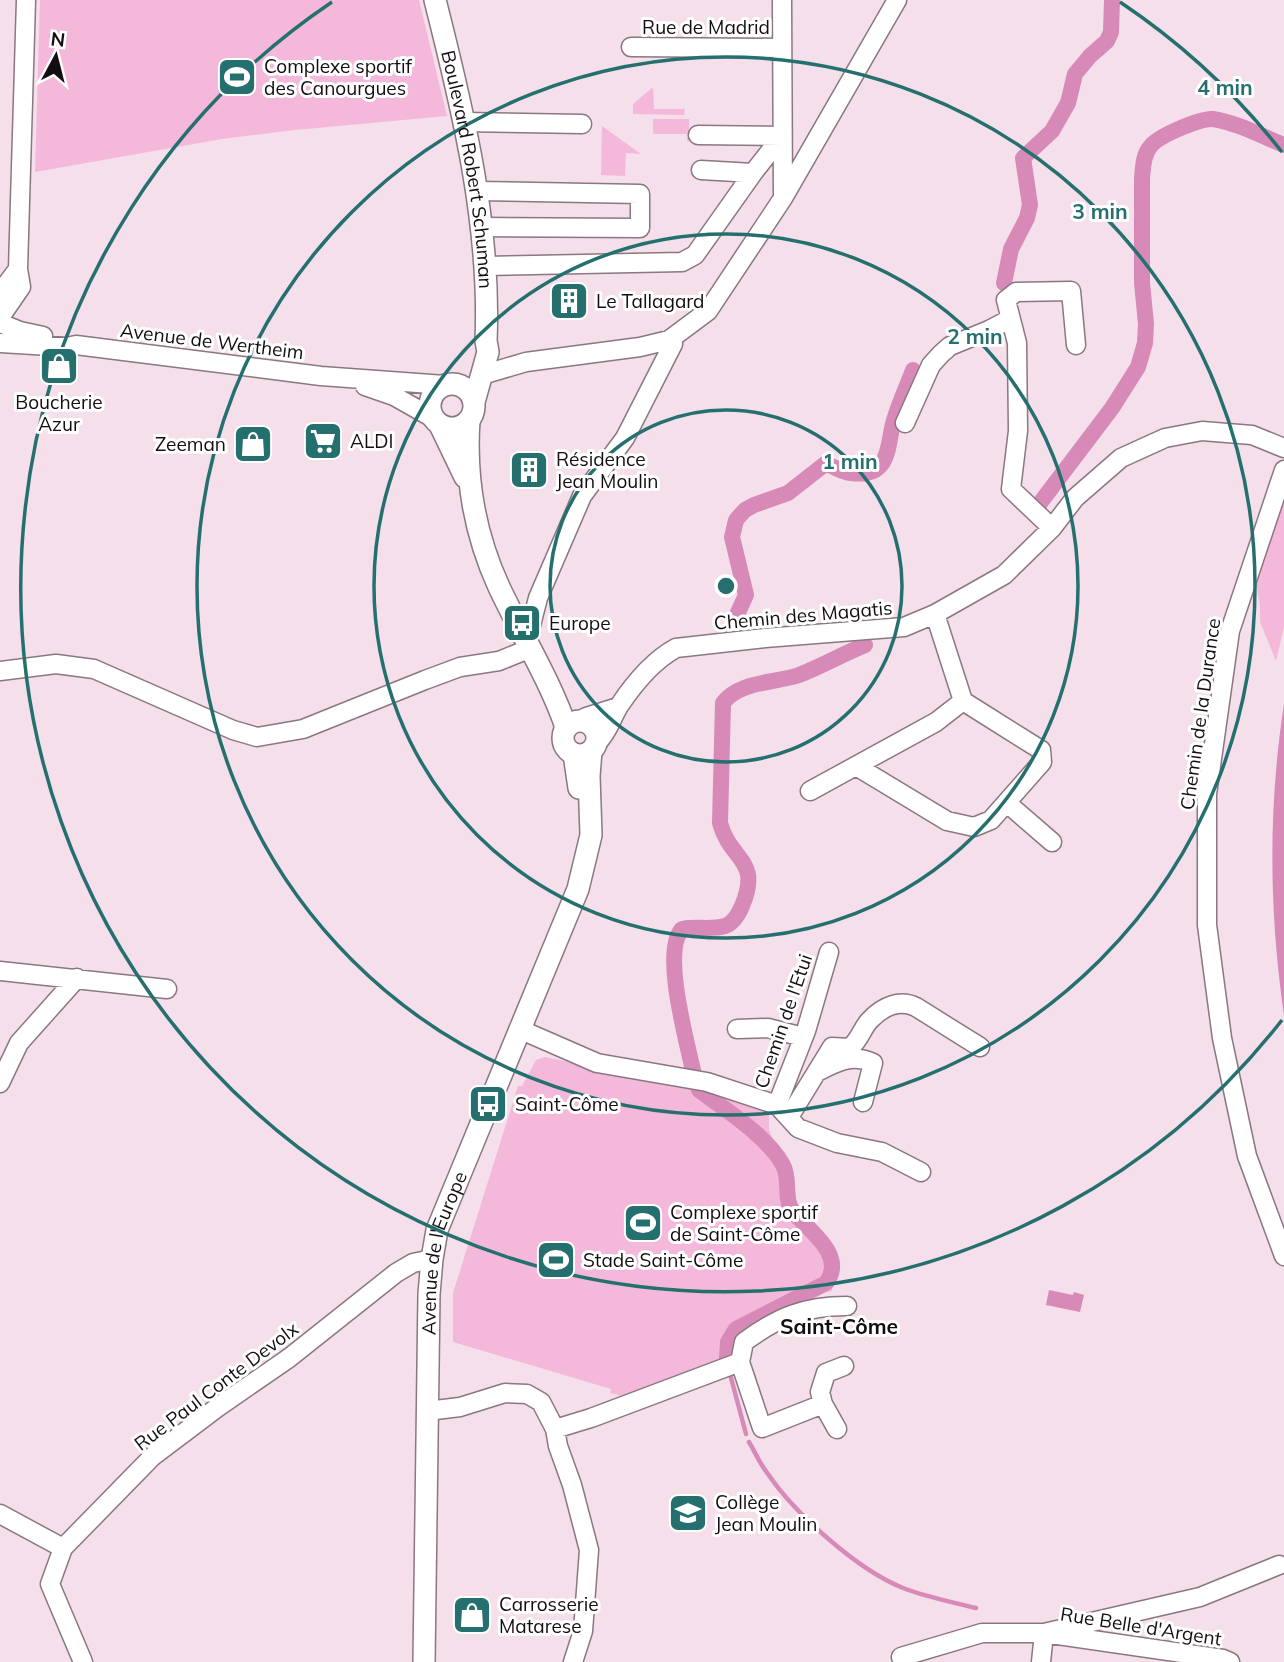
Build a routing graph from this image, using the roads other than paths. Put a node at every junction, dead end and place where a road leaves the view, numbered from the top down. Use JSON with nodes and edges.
{"nodes":[{"id":1,"x":26,"y":0,"type":"edge"},
{"id":2,"x":435,"y":0,"type":"edge"},
{"id":3,"x":782,"y":0,"type":"edge"},
{"id":4,"x":896,"y":2,"type":"edge"},
{"id":5,"x":631,"y":47,"type":"dead end"},
{"id":6,"x":782,"y":48,"type":"junction"},
{"id":7,"x":463,"y":122,"type":"junction"},
{"id":8,"x":582,"y":124,"type":"dead end"},
{"id":9,"x":824,"y":124,"type":"junction"},
{"id":10,"x":698,"y":135,"type":"dead end"},
{"id":11,"x":782,"y":142,"type":"junction"},
{"id":12,"x":701,"y":170,"type":"dead end"},
{"id":13,"x":753,"y":173,"type":"junction"},
{"id":14,"x":476,"y":191,"type":"junction"},
{"id":15,"x":783,"y":198,"type":"junction"},
{"id":16,"x":480,"y":226,"type":"junction"},
{"id":17,"x":485,"y":266,"type":"junction"},
{"id":18,"x":18,"y":269,"type":"junction"},
{"id":19,"x":0,"y":293,"type":"edge"},
{"id":20,"x":1010,"y":318,"type":"junction"},
{"id":21,"x":1,"y":328,"type":"edge"},
{"id":22,"x":673,"y":344,"type":"dead end"},
{"id":23,"x":1076,"y":345,"type":"dead end"},
{"id":24,"x":487,"y":346,"type":"junction"},
{"id":25,"x":526,"y":362,"type":"junction"},
{"id":26,"x":482,"y":375,"type":"junction"},
{"id":27,"x":342,"y":379,"type":"junction"},
{"id":28,"x":448,"y":385,"type":"junction"},
{"id":29,"x":472,"y":411,"type":"junction"},
{"id":30,"x":436,"y":421,"type":"junction"},
{"id":31,"x":905,"y":423,"type":"dead end"},
{"id":32,"x":1284,"y":448,"type":"edge"},
{"id":33,"x":1284,"y":470,"type":"edge"},
{"id":34,"x":470,"y":487,"type":"junction"},
{"id":35,"x":1052,"y":528,"type":"junction"},
{"id":36,"x":935,"y":614,"type":"junction"},
{"id":37,"x":526,"y":633,"type":"junction"},
{"id":38,"x":0,"y":671,"type":"edge"},
{"id":39,"x":963,"y":701,"type":"junction"},
{"id":40,"x":618,"y":707,"type":"junction"},
{"id":41,"x":576,"y":723,"type":"junction"},
{"id":42,"x":587,"y":749,"type":"junction"},
{"id":43,"x":856,"y":766,"type":"junction"},
{"id":44,"x":810,"y":791,"type":"dead end"},
{"id":45,"x":1007,"y":803,"type":"junction"},
{"id":46,"x":1052,"y":842,"type":"dead end"},
{"id":47,"x":829,"y":952,"type":"dead end"},
{"id":48,"x":0,"y":971,"type":"edge"},
{"id":49,"x":77,"y":978,"type":"junction"},
{"id":50,"x":167,"y":989,"type":"dead end"},
{"id":51,"x":519,"y":1029,"type":"junction"},
{"id":52,"x":737,"y":1029,"type":"dead end"},
{"id":53,"x":803,"y":1037,"type":"junction"},
{"id":54,"x":980,"y":1047,"type":"dead end"},
{"id":55,"x":817,"y":1072,"type":"junction"},
{"id":56,"x":0,"y":1083,"type":"edge"},
{"id":57,"x":863,"y":1102,"type":"dead end"},
{"id":58,"x":783,"y":1111,"type":"junction"},
{"id":59,"x":921,"y":1172,"type":"dead end"},
{"id":60,"x":1284,"y":1256,"type":"edge"},
{"id":61,"x":432,"y":1259,"type":"junction"},
{"id":62,"x":847,"y":1306,"type":"dead end"},
{"id":63,"x":740,"y":1362,"type":"junction"},
{"id":64,"x":844,"y":1366,"type":"dead end"},
{"id":65,"x":823,"y":1404,"type":"junction"},
{"id":66,"x":428,"y":1411,"type":"junction"},
{"id":67,"x":555,"y":1429,"type":"junction"},
{"id":68,"x":837,"y":1429,"type":"dead end"},
{"id":69,"x":0,"y":1514,"type":"edge"},
{"id":70,"x":63,"y":1548,"type":"junction"},
{"id":71,"x":1279,"y":1565,"type":"dead end"},
{"id":72,"x":1044,"y":1633,"type":"junction"},
{"id":73,"x":901,"y":1657,"type":"dead end"},
{"id":74,"x":83,"y":1662,"type":"edge"},
{"id":75,"x":424,"y":1662,"type":"edge"},
{"id":76,"x":573,"y":1662,"type":"edge"},
{"id":77,"x":1041,"y":1662,"type":"edge"},
{"id":78,"x":1230,"y":1662,"type":"edge"}],
"edges":[{"from":1,"to":18,"type":"street"},
{"from":2,"to":7,"type":"main road","name":"Boulevard Robert Schuman"},
{"from":3,"to":6,"type":"street"},
{"from":4,"to":9,"type":"street"},
{"from":5,"to":6,"type":"street","name":"Rue de Madrid"},
{"from":6,"to":11,"type":"street"},
{"from":7,"to":8,"type":"street"},
{"from":7,"to":14,"type":"main road","name":"Boulevard Robert Schuman"},
{"from":9,"to":11,"type":"street"},
{"from":9,"to":15,"type":"street"},
{"from":10,"to":11,"type":"street"},
{"from":11,"to":13,"type":"street"},
{"from":11,"to":15,"type":"street"},
{"from":12,"to":13,"type":"street"},
{"from":13,"to":17,"type":"street"},
{"from":14,"to":16,"type":"main road","name":"Boulevard Robert Schuman"},
{"from":14,"to":16,"type":"street"},
{"from":15,"to":25,"type":"street"},
{"from":16,"to":17,"type":"main road","name":"Boulevard Robert Schuman"},
{"from":17,"to":24,"type":"main road","name":"Boulevard Robert Schuman"},
{"from":18,"to":19,"type":"street"},
{"from":18,"to":21,"type":"street"},
{"from":20,"to":23,"type":"street"},
{"from":20,"to":31,"type":"street"},
{"from":20,"to":35,"type":"street"},
{"from":21,"to":27,"type":"street","name":"Avenue de Wertheim"},
{"from":22,"to":37,"type":"street"},
{"from":24,"to":25,"type":"street"},
{"from":24,"to":26,"type":"main road","name":"Boulevard Robert Schuman"},
{"from":24,"to":28,"type":"main road"},
{"from":25,"to":26,"type":"street"},
{"from":26,"to":29,"type":"main road","name":"Boulevard Robert Schuman"},
{"from":27,"to":28,"type":"street","name":"Avenue de Wertheim"},
{"from":27,"to":30,"type":"street","name":"Avenue de Wertheim"},
{"from":28,"to":29,"type":"main road"},
{"from":28,"to":30,"type":"main road"},
{"from":29,"to":30,"type":"main road"},
{"from":29,"to":34,"type":"main road"},
{"from":30,"to":34,"type":"main road"},
{"from":32,"to":35,"type":"street","name":"Chemin des Magatis"},
{"from":33,"to":60,"type":"street","name":"Chemin de la Durance"},
{"from":34,"to":37,"type":"main road"},
{"from":35,"to":36,"type":"street","name":"Chemin des Magatis"},
{"from":36,"to":39,"type":"street"},
{"from":36,"to":40,"type":"street","name":"Chemin des Magatis"},
{"from":37,"to":38,"type":"street"},
{"from":37,"to":41,"type":"main road"},
{"from":39,"to":43,"type":"street"},
{"from":39,"to":45,"type":"street"},
{"from":40,"to":41,"type":"street"},
{"from":40,"to":42,"type":"street","name":"Chemin des Magatis"},
{"from":41,"to":42,"type":"main road"},
{"from":41,"to":42,"type":"main road","name":"Avenue de l'Europe"},
{"from":42,"to":51,"type":"main road","name":"Avenue de l'Europe"},
{"from":43,"to":44,"type":"street"},
{"from":43,"to":45,"type":"street"},
{"from":45,"to":46,"type":"street"},
{"from":47,"to":53,"type":"street","name":"Chemin de l'Etui"},
{"from":48,"to":49,"type":"street"},
{"from":49,"to":50,"type":"street"},
{"from":49,"to":56,"type":"street"},
{"from":51,"to":58,"type":"street"},
{"from":51,"to":61,"type":"main road","name":"Avenue de l'Europe"},
{"from":52,"to":53,"type":"street"},
{"from":53,"to":58,"type":"street","name":"Chemin de l'Etui"},
{"from":54,"to":55,"type":"street"},
{"from":55,"to":57,"type":"street"},
{"from":55,"to":58,"type":"street"},
{"from":58,"to":59,"type":"street"},
{"from":61,"to":66,"type":"main road","name":"Avenue de l'Europe"},
{"from":61,"to":70,"type":"street","name":"Rue Paul Conte Devolx"},
{"from":62,"to":63,"type":"street"},
{"from":63,"to":65,"type":"street"},
{"from":63,"to":67,"type":"street"},
{"from":64,"to":65,"type":"street"},
{"from":65,"to":68,"type":"street"},
{"from":66,"to":67,"type":"street"},
{"from":66,"to":75,"type":"main road","name":"Avenue de l'Europe"},
{"from":67,"to":76,"type":"street"},
{"from":69,"to":70,"type":"street"},
{"from":70,"to":74,"type":"street"},
{"from":71,"to":72,"type":"street"},
{"from":72,"to":73,"type":"street"},
{"from":72,"to":77,"type":"street"},
{"from":72,"to":78,"type":"street","name":"Rue Belle d'Argent"}]}
